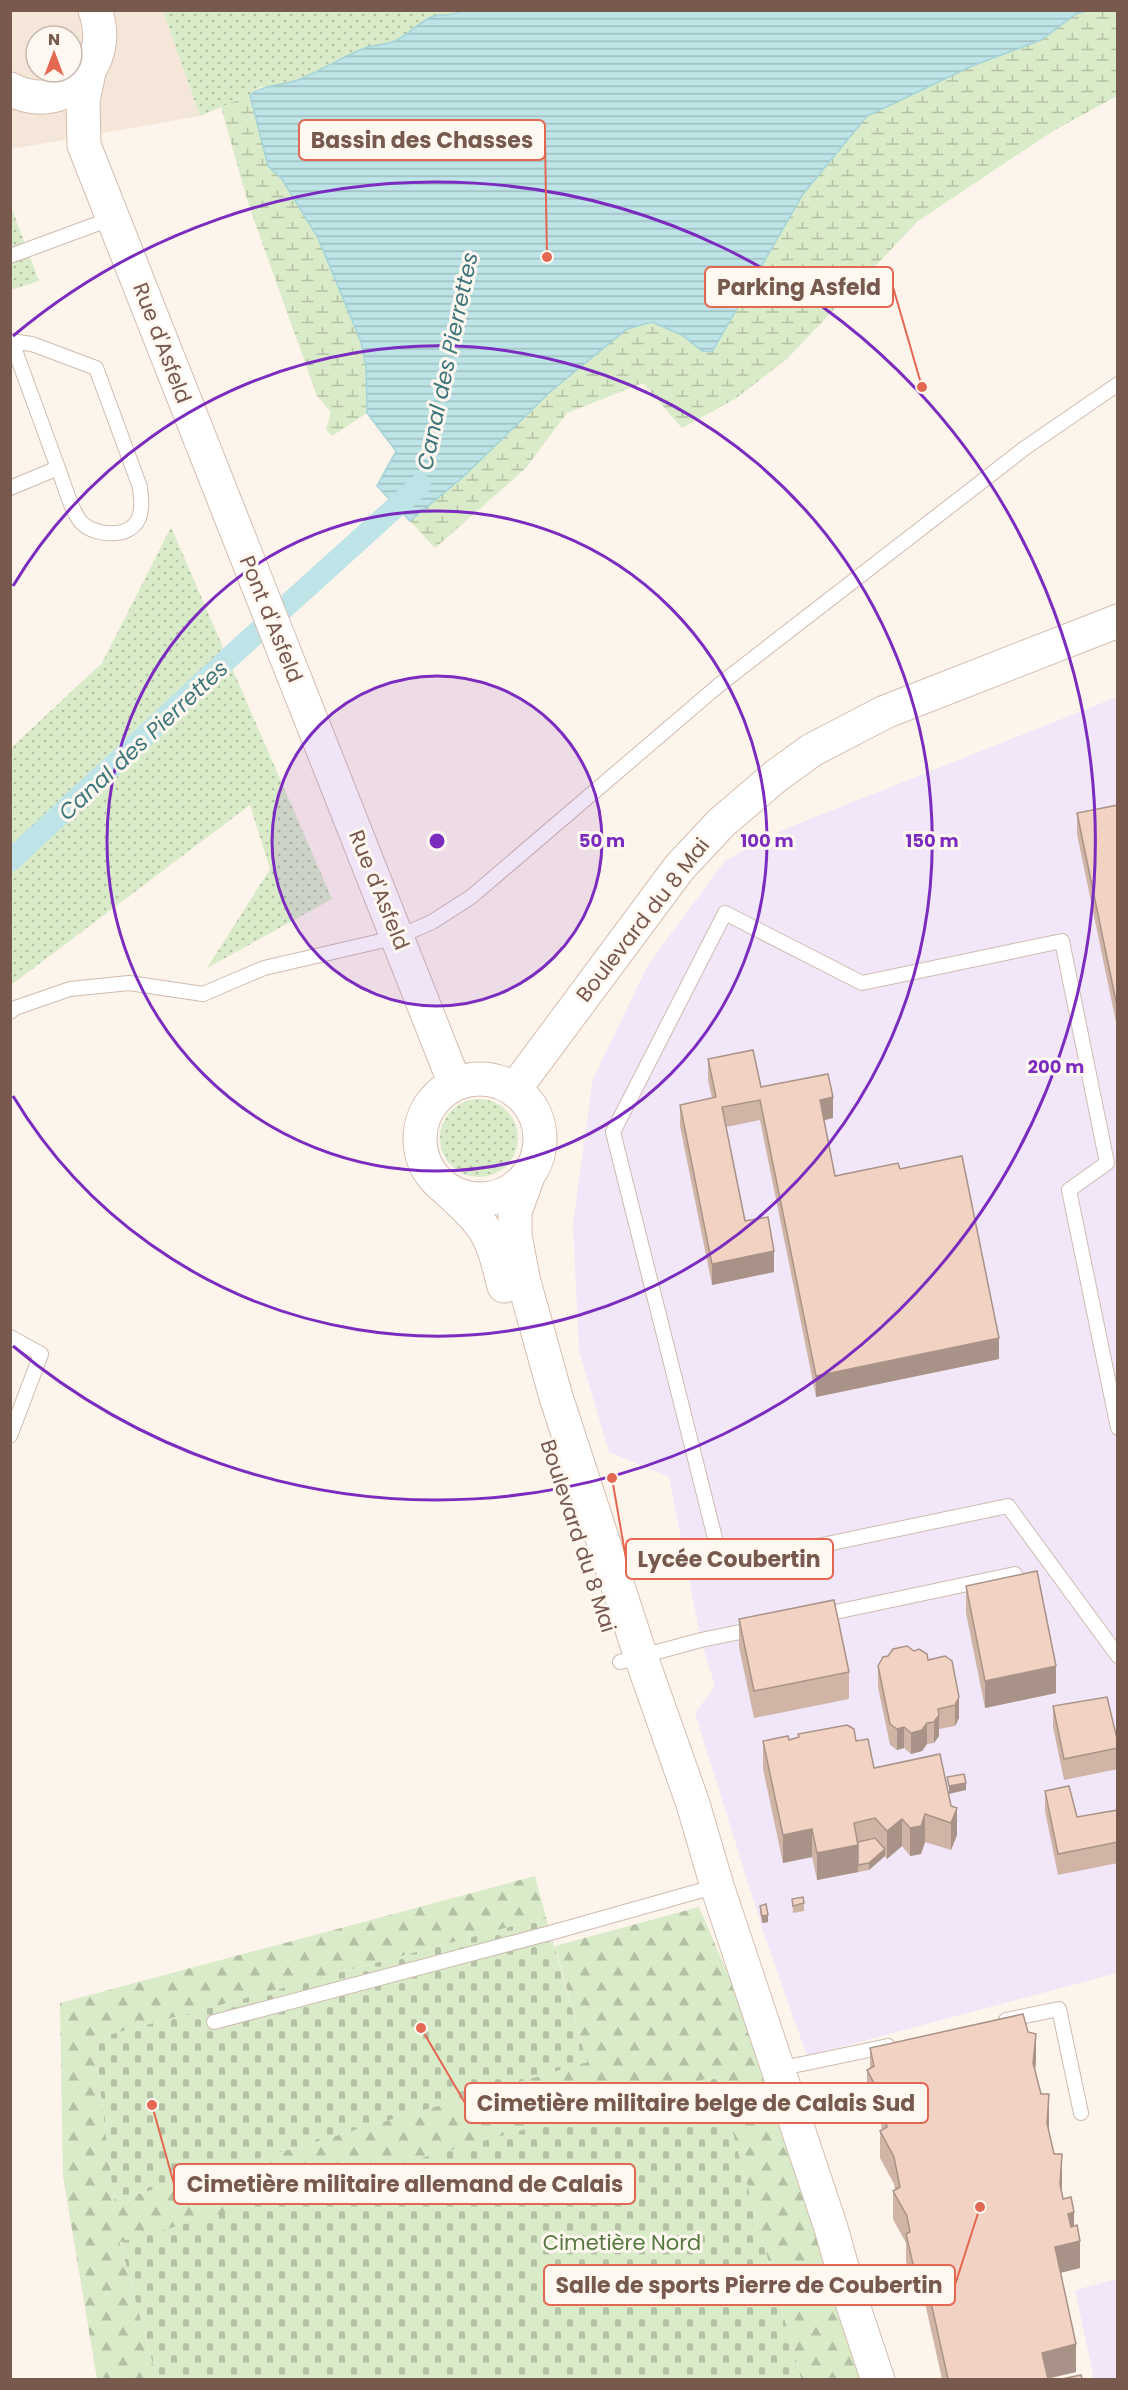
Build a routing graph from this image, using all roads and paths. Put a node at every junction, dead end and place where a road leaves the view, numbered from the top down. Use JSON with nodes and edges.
{"nodes":[{"id":1,"x":102,"y":17,"type":"edge"},
{"id":2,"x":89,"y":72,"type":"junction"},
{"id":3,"x":23,"y":93,"type":"edge"},
{"id":4,"x":84,"y":145,"type":"junction"},
{"id":5,"x":113,"y":218,"type":"junction"},
{"id":6,"x":10,"y":256,"type":"edge"},
{"id":7,"x":10,"y":343,"type":"edge"},
{"id":8,"x":1118,"y":384,"type":"edge"},
{"id":9,"x":58,"y":468,"type":"junction"},
{"id":10,"x":10,"y":488,"type":"edge"},
{"id":11,"x":241,"y":541,"type":"joint"},
{"id":12,"x":1118,"y":621,"type":"edge"},
{"id":13,"x":302,"y":696,"type":"joint"},
{"id":14,"x":398,"y":937,"type":"junction"},
{"id":15,"x":10,"y":1012,"type":"edge"},
{"id":16,"x":455,"y":1084,"type":"junction"},
{"id":17,"x":514,"y":1090,"type":"junction"},
{"id":18,"x":528,"y":1176,"type":"junction"},
{"id":19,"x":447,"y":1190,"type":"junction"},
{"id":20,"x":10,"y":1337,"type":"edge"},
{"id":21,"x":1118,"y":1428,"type":"edge"},
{"id":22,"x":10,"y":1436,"type":"edge"},
{"id":23,"x":1015,"y":1574,"type":"edge"},
{"id":24,"x":806,"y":1618,"type":"edge"},
{"id":25,"x":771,"y":1625,"type":"edge"},
{"id":26,"x":1118,"y":1656,"type":"edge"},
{"id":27,"x":631,"y":1659,"type":"junction"},
{"id":28,"x":717,"y":1886,"type":"junction"},
{"id":29,"x":214,"y":2022,"type":"dead end"},
{"id":30,"x":989,"y":2024,"type":"edge"},
{"id":31,"x":907,"y":2041,"type":"edge"},
{"id":32,"x":778,"y":2069,"type":"junction"},
{"id":33,"x":1081,"y":2113,"type":"dead end"},
{"id":34,"x":831,"y":2228,"type":"junction"},
{"id":35,"x":878,"y":2379,"type":"edge"},
{"id":36,"x":894,"y":2379,"type":"edge"}],
"edges":[{"from":1,"to":2,"type":"street","name":"Rue d'Asfeld"},
{"from":2,"to":3,"type":"street"},
{"from":2,"to":4,"type":"street","name":"Rue d'Asfeld"},
{"from":3,"to":4,"type":"street","name":"Rue d'Asfeld"},
{"from":4,"to":5,"type":"street","name":"Rue d'Asfeld"},
{"from":5,"to":6,"type":"lane"},
{"from":5,"to":11,"type":"street","name":"Rue d'Asfeld"},
{"from":7,"to":9,"type":"lane"},
{"from":7,"to":9,"type":"lane"},
{"from":8,"to":14,"type":"lane"},
{"from":9,"to":10,"type":"lane"},
{"from":11,"to":13,"type":"street","name":"Pont d'Asfeld"},
{"from":12,"to":17,"type":"street","name":"Boulevard du 8 Mai"},
{"from":13,"to":14,"type":"street","name":"Rue d'Asfeld"},
{"from":14,"to":15,"type":"lane"},
{"from":14,"to":16,"type":"street","name":"Rue d'Asfeld"},
{"from":16,"to":17,"type":"street"},
{"from":16,"to":19,"type":"street"},
{"from":17,"to":18,"type":"street"},
{"from":18,"to":19,"type":"street"},
{"from":18,"to":27,"type":"street","name":"Boulevard du 8 Mai"},
{"from":19,"to":27,"type":"street","name":"Boulevard du 8 Mai"},
{"from":20,"to":22,"type":"lane"},
{"from":21,"to":26,"type":"lane"},
{"from":23,"to":24,"type":"lane"},
{"from":25,"to":27,"type":"lane"},
{"from":27,"to":28,"type":"street","name":"Boulevard du 8 Mai"},
{"from":28,"to":29,"type":"lane"},
{"from":28,"to":32,"type":"street","name":"Boulevard du 8 Mai"},
{"from":30,"to":33,"type":"lane"},
{"from":31,"to":32,"type":"lane"},
{"from":32,"to":34,"type":"street","name":"Boulevard du 8 Mai"},
{"from":34,"to":35,"type":"street","name":"Boulevard du 8 Mai"},
{"from":34,"to":36,"type":"street","name":"Boulevard du 8 Mai"}]}
